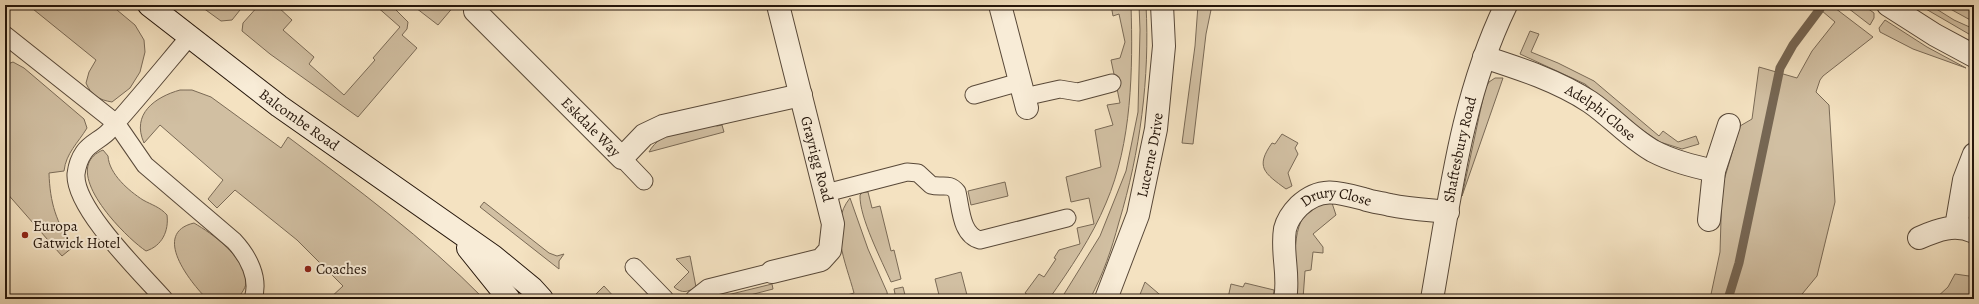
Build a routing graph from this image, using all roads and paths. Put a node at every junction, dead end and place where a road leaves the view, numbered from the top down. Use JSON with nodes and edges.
{"nodes":[{"id":1,"x":149,"y":5,"type":"edge"},
{"id":2,"x":778,"y":5,"type":"edge"},
{"id":3,"x":1000,"y":5,"type":"edge"},
{"id":4,"x":1162,"y":5,"type":"edge"},
{"id":5,"x":1506,"y":5,"type":"edge"},
{"id":6,"x":1888,"y":5,"type":"edge"},
{"id":7,"x":475,"y":10,"type":"dead end"},
{"id":8,"x":5,"y":35,"type":"edge"},
{"id":9,"x":190,"y":36,"type":"junction"},
{"id":10,"x":1974,"y":56,"type":"edge"},
{"id":11,"x":1484,"y":57,"type":"junction"},
{"id":12,"x":1112,"y":83,"type":"dead end"},
{"id":13,"x":974,"y":94,"type":"dead end"},
{"id":14,"x":800,"y":95,"type":"junction"},
{"id":15,"x":1024,"y":96,"type":"junction"},
{"id":16,"x":116,"y":123,"type":"junction"},
{"id":17,"x":1729,"y":125,"type":"dead end"},
{"id":18,"x":1974,"y":154,"type":"edge"},
{"id":19,"x":622,"y":158,"type":"junction"},
{"id":20,"x":1714,"y":171,"type":"junction"},
{"id":21,"x":644,"y":181,"type":"dead end"},
{"id":22,"x":826,"y":193,"type":"junction"},
{"id":23,"x":1448,"y":212,"type":"junction"},
{"id":24,"x":1067,"y":218,"type":"dead end"},
{"id":25,"x":1709,"y":220,"type":"dead end"},
{"id":26,"x":453,"y":230,"type":"junction"},
{"id":27,"x":1965,"y":230,"type":"edge"},
{"id":28,"x":1919,"y":238,"type":"dead end"},
{"id":29,"x":634,"y":267,"type":"dead end"},
{"id":30,"x":772,"y":272,"type":"joint"},
{"id":31,"x":164,"y":299,"type":"edge"},
{"id":32,"x":253,"y":299,"type":"edge"},
{"id":33,"x":510,"y":299,"type":"edge"},
{"id":34,"x":542,"y":299,"type":"edge"},
{"id":35,"x":665,"y":299,"type":"edge"},
{"id":36,"x":694,"y":299,"type":"edge"},
{"id":37,"x":1106,"y":299,"type":"edge"},
{"id":38,"x":1285,"y":299,"type":"edge"},
{"id":39,"x":1432,"y":299,"type":"edge"}],
"edges":[{"from":1,"to":9,"type":"street","name":"Balcombe Road"},
{"from":2,"to":14,"type":"street","name":"Grayrigg Road"},
{"from":3,"to":15,"type":"street"},
{"from":4,"to":37,"type":"street","name":"Lucerne Drive"},
{"from":5,"to":11,"type":"street","name":"Shaftesbury Road"},
{"from":6,"to":10,"type":"street"},
{"from":7,"to":19,"type":"street","name":"Eskdale Way"},
{"from":8,"to":16,"type":"lane"},
{"from":9,"to":16,"type":"lane"},
{"from":9,"to":26,"type":"street","name":"Balcombe Road"},
{"from":11,"to":20,"type":"street","name":"Adelphi Close"},
{"from":11,"to":23,"type":"street","name":"Shaftesbury Road"},
{"from":12,"to":15,"type":"lane"},
{"from":13,"to":15,"type":"lane"},
{"from":14,"to":19,"type":"street","name":"Eskdale Way"},
{"from":14,"to":22,"type":"street","name":"Grayrigg Road"},
{"from":16,"to":31,"type":"lane"},
{"from":16,"to":32,"type":"lane"},
{"from":17,"to":20,"type":"street"},
{"from":18,"to":27,"type":"street"},
{"from":19,"to":21,"type":"lane"},
{"from":20,"to":25,"type":"street"},
{"from":22,"to":24,"type":"lane"},
{"from":22,"to":30,"type":"street","name":"Grayrigg Road"},
{"from":23,"to":38,"type":"street","name":"Drury Close"},
{"from":23,"to":39,"type":"street","name":"Shaftesbury Road"},
{"from":26,"to":33,"type":"street","name":"Balcombe Road"},
{"from":26,"to":34,"type":"street","name":"Balcombe Road"},
{"from":27,"to":28,"type":"street"},
{"from":29,"to":35,"type":"lane"},
{"from":30,"to":36,"type":"lane"}]}
